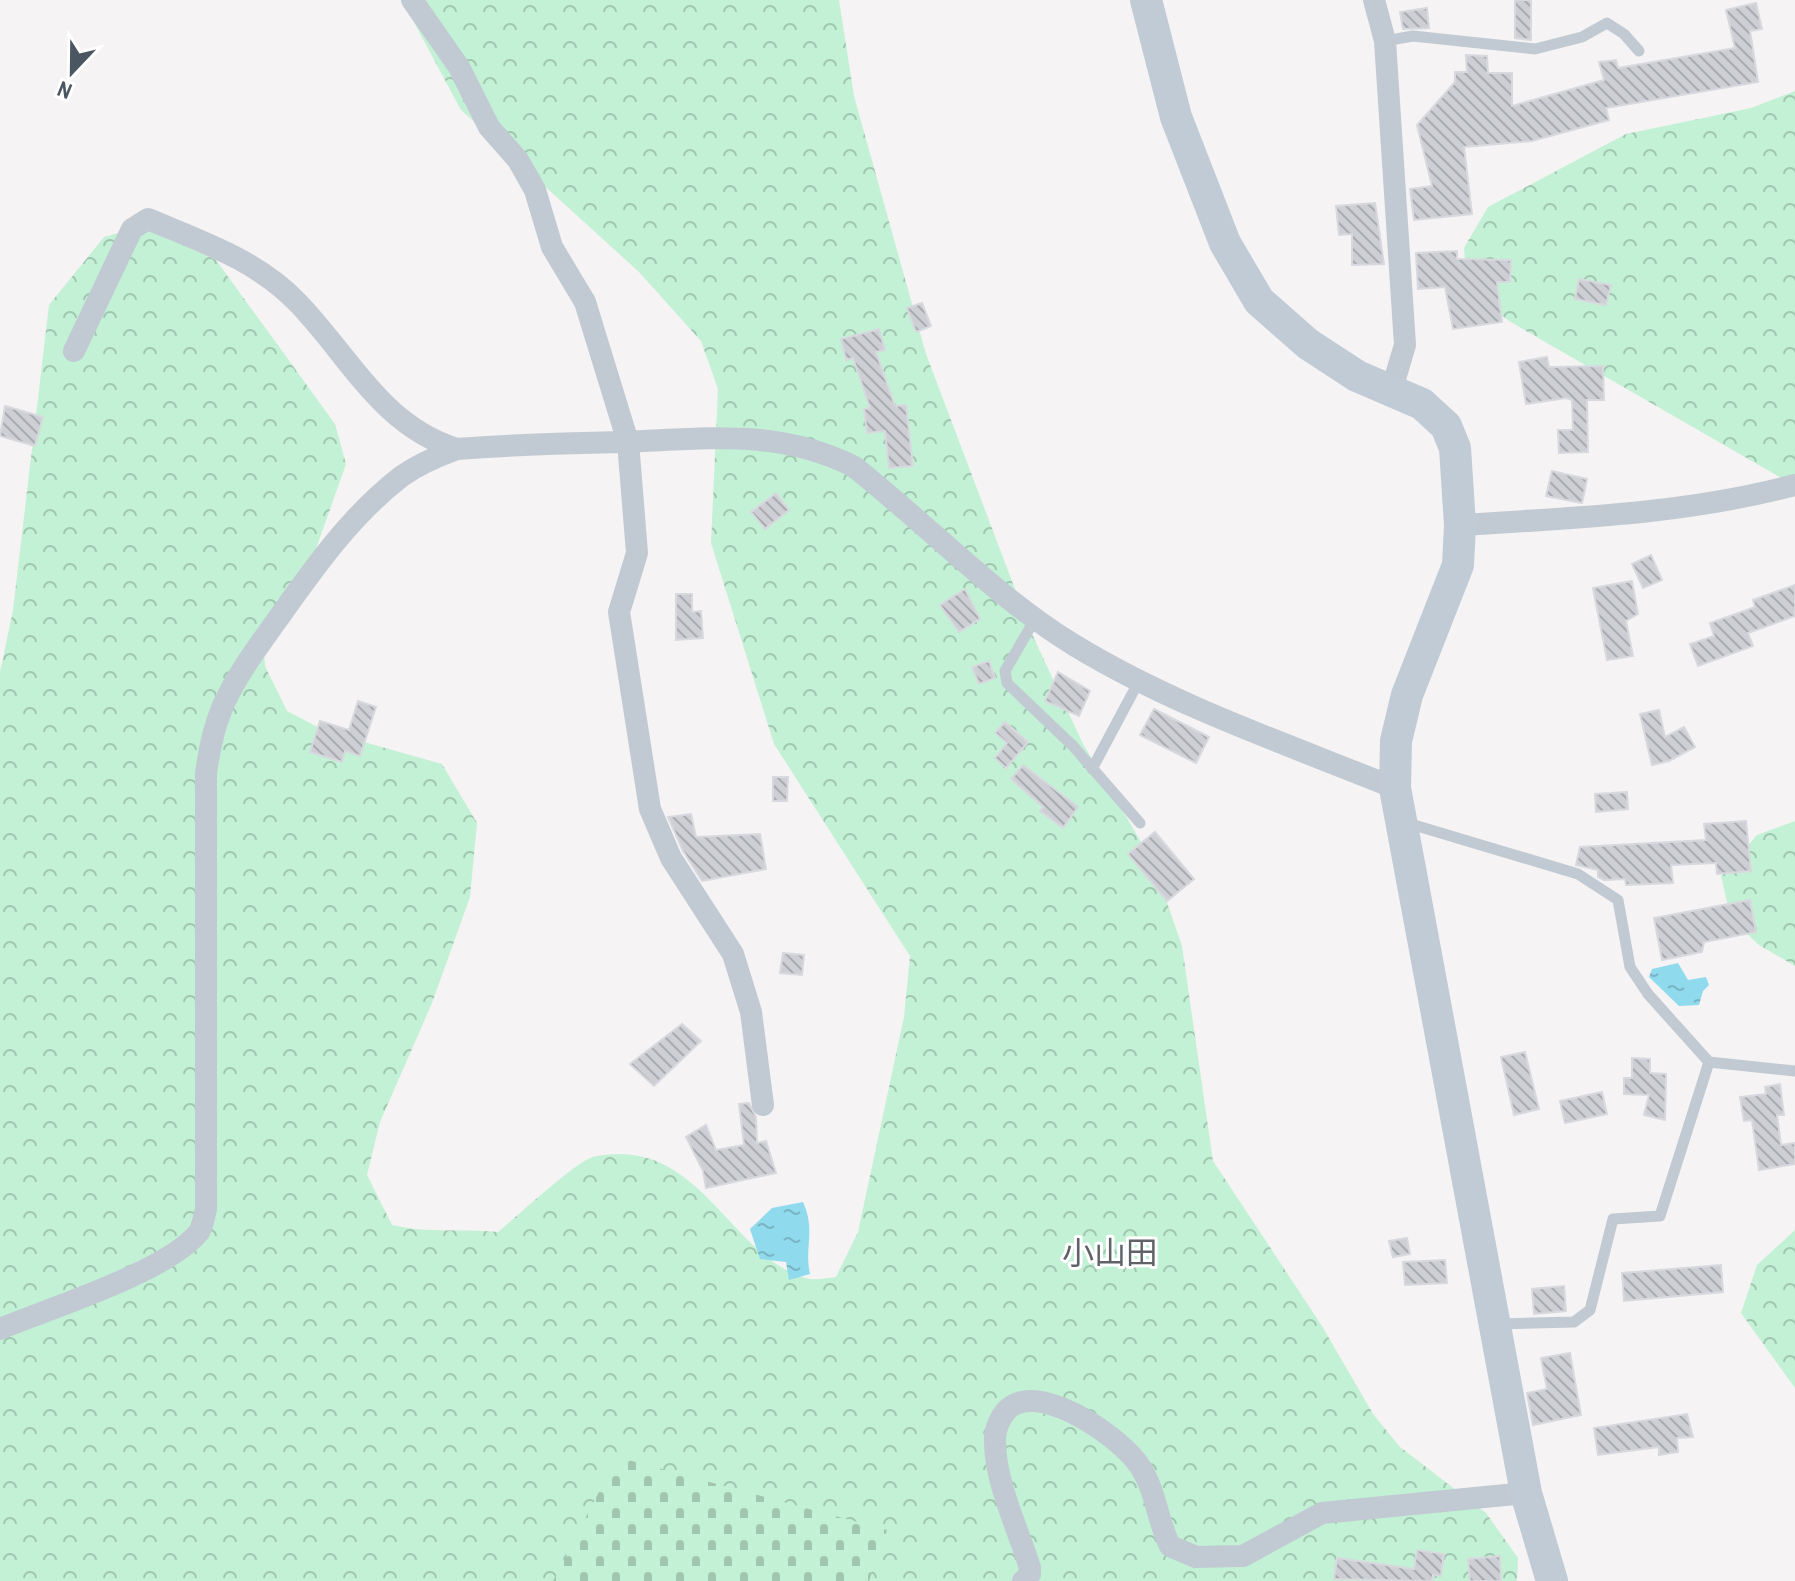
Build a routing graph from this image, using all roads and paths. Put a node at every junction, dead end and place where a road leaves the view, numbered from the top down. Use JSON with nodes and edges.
{"nodes":[{"id":1,"x":412,"y":0,"type":"edge"},
{"id":2,"x":1146,"y":0,"type":"edge"},
{"id":3,"x":1374,"y":0,"type":"edge"},
{"id":4,"x":1385,"y":41,"type":"junction"},
{"id":5,"x":1639,"y":51,"type":"dead end"},
{"id":6,"x":74,"y":351,"type":"dead end"},
{"id":7,"x":1391,"y":392,"type":"junction"},
{"id":8,"x":628,"y":442,"type":"junction"},
{"id":9,"x":457,"y":449,"type":"junction"},
{"id":10,"x":1795,"y":485,"type":"edge"},
{"id":11,"x":1460,"y":525,"type":"junction"},
{"id":12,"x":1035,"y":619,"type":"junction"},
{"id":13,"x":1139,"y":681,"type":"junction"},
{"id":14,"x":1092,"y":769,"type":"junction"},
{"id":15,"x":1395,"y":788,"type":"junction"},
{"id":16,"x":1399,"y":820,"type":"junction"},
{"id":17,"x":1140,"y":823,"type":"dead end"},
{"id":18,"x":1709,"y":1062,"type":"junction"},
{"id":19,"x":1795,"y":1071,"type":"edge"},
{"id":20,"x":763,"y":1105,"type":"dead end"},
{"id":21,"x":1494,"y":1324,"type":"junction"},
{"id":22,"x":0,"y":1329,"type":"edge"},
{"id":23,"x":1526,"y":1493,"type":"junction"},
{"id":24,"x":1023,"y":1581,"type":"edge"},
{"id":25,"x":1552,"y":1581,"type":"edge"}],
"edges":[{"from":1,"to":8,"type":"street"},
{"from":2,"to":7,"type":"street"},
{"from":3,"to":4,"type":"street"},
{"from":4,"to":5,"type":"lane"},
{"from":4,"to":7,"type":"street"},
{"from":6,"to":9,"type":"street"},
{"from":7,"to":11,"type":"street"},
{"from":8,"to":9,"type":"street"},
{"from":8,"to":12,"type":"street"},
{"from":8,"to":20,"type":"street"},
{"from":9,"to":22,"type":"street"},
{"from":10,"to":11,"type":"street"},
{"from":11,"to":15,"type":"street"},
{"from":12,"to":13,"type":"street"},
{"from":12,"to":14,"type":"lane"},
{"from":13,"to":14,"type":"lane"},
{"from":13,"to":15,"type":"street"},
{"from":14,"to":17,"type":"lane"},
{"from":15,"to":16,"type":"street"},
{"from":16,"to":18,"type":"lane"},
{"from":16,"to":21,"type":"street"},
{"from":18,"to":19,"type":"lane"},
{"from":18,"to":21,"type":"lane"},
{"from":21,"to":23,"type":"street"},
{"from":23,"to":24,"type":"street"},
{"from":23,"to":25,"type":"street"}]}
